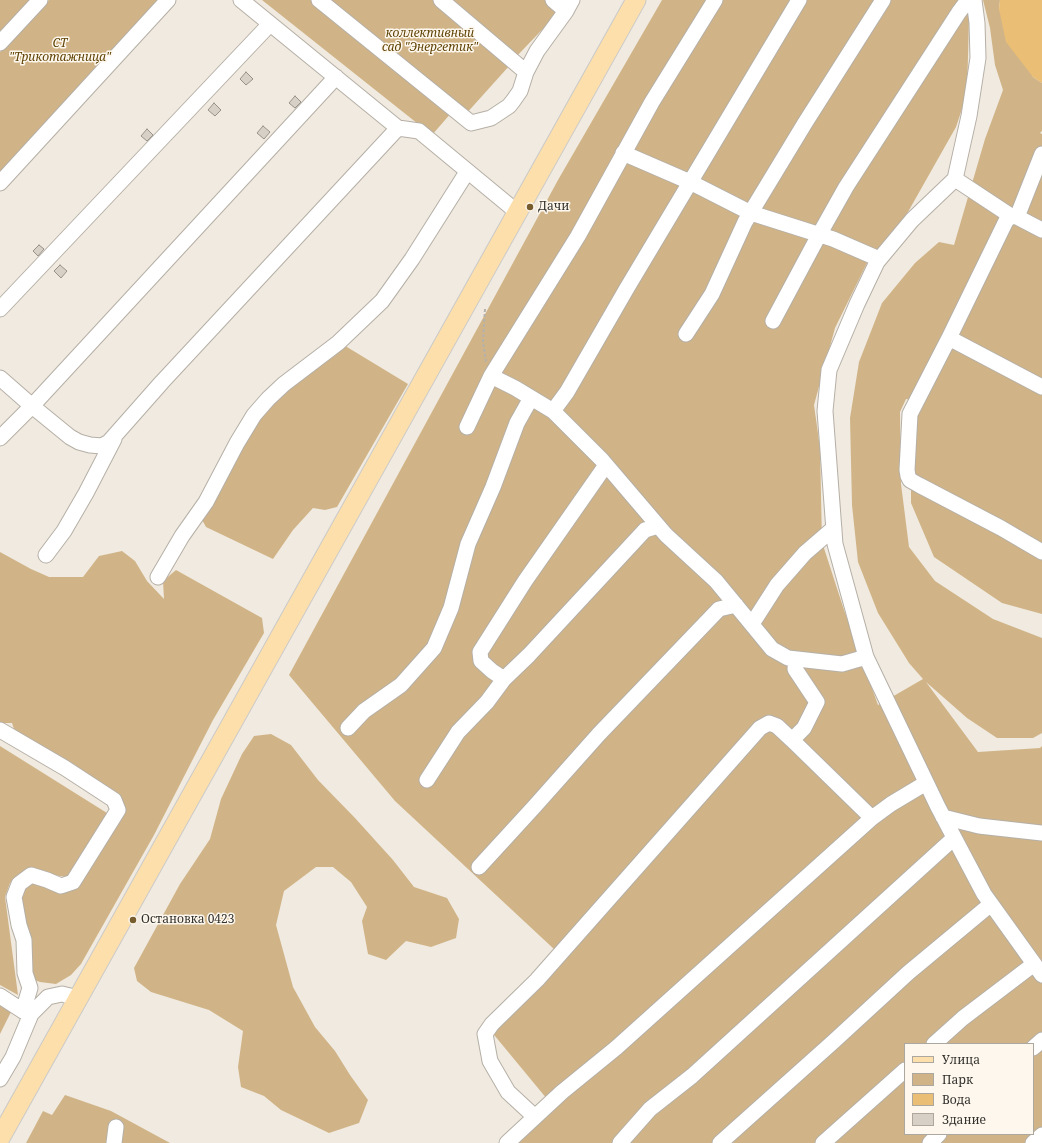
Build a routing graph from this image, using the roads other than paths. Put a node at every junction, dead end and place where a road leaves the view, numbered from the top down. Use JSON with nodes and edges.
{"nodes":[{"id":1,"x":40,"y":0,"type":"edge"},
{"id":2,"x":168,"y":0,"type":"edge"},
{"id":3,"x":242,"y":0,"type":"edge"},
{"id":4,"x":319,"y":0,"type":"edge"},
{"id":5,"x":441,"y":0,"type":"edge"},
{"id":6,"x":554,"y":0,"type":"edge"},
{"id":7,"x":636,"y":0,"type":"edge"},
{"id":8,"x":715,"y":0,"type":"edge"},
{"id":9,"x":799,"y":0,"type":"edge"},
{"id":10,"x":883,"y":0,"type":"edge"},
{"id":11,"x":968,"y":0,"type":"edge"},
{"id":12,"x":974,"y":0,"type":"edge"},
{"id":13,"x":569,"y":5,"type":"edge"},
{"id":14,"x":270,"y":24,"type":"junction"},
{"id":15,"x":0,"y":43,"type":"edge"},
{"id":16,"x":526,"y":72,"type":"junction"},
{"id":17,"x":336,"y":77,"type":"junction"},
{"id":18,"x":398,"y":128,"type":"junction"},
{"id":19,"x":623,"y":154,"type":"junction"},
{"id":20,"x":1042,"y":154,"type":"edge"},
{"id":21,"x":467,"y":172,"type":"junction"},
{"id":22,"x":956,"y":179,"type":"junction"},
{"id":23,"x":690,"y":182,"type":"junction"},
{"id":24,"x":0,"y":183,"type":"edge"},
{"id":25,"x":517,"y":212,"type":"junction"},
{"id":26,"x":751,"y":213,"type":"junction"},
{"id":27,"x":1014,"y":216,"type":"junction"},
{"id":28,"x":1042,"y":230,"type":"edge"},
{"id":29,"x":819,"y":235,"type":"junction"},
{"id":30,"x":879,"y":259,"type":"junction"},
{"id":31,"x":0,"y":309,"type":"edge"},
{"id":32,"x":773,"y":322,"type":"dead end"},
{"id":33,"x":686,"y":334,"type":"dead end"},
{"id":34,"x":949,"y":338,"type":"junction"},
{"id":35,"x":491,"y":376,"type":"junction"},
{"id":36,"x":0,"y":378,"type":"edge"},
{"id":37,"x":1042,"y":387,"type":"edge"},
{"id":38,"x":532,"y":398,"type":"junction"},
{"id":39,"x":32,"y":406,"type":"junction"},
{"id":40,"x":553,"y":412,"type":"junction"},
{"id":41,"x":467,"y":427,"type":"dead end"},
{"id":42,"x":119,"y":430,"type":"junction"},
{"id":43,"x":0,"y":438,"type":"edge"},
{"id":44,"x":606,"y":465,"type":"junction"},
{"id":45,"x":658,"y":526,"type":"junction"},
{"id":46,"x":834,"y":528,"type":"junction"},
{"id":47,"x":1042,"y":552,"type":"edge"},
{"id":48,"x":46,"y":555,"type":"dead end"},
{"id":49,"x":158,"y":577,"type":"dead end"},
{"id":50,"x":736,"y":605,"type":"junction"},
{"id":51,"x":752,"y":624,"type":"junction"},
{"id":52,"x":866,"y":657,"type":"junction"},
{"id":53,"x":796,"y":659,"type":"junction"},
{"id":54,"x":504,"y":679,"type":"junction"},
{"id":55,"x":348,"y":728,"type":"dead end"},
{"id":56,"x":0,"y":730,"type":"edge"},
{"id":57,"x":792,"y":740,"type":"junction"},
{"id":58,"x":427,"y":780,"type":"dead end"},
{"id":59,"x":926,"y":783,"type":"junction"},
{"id":60,"x":943,"y":817,"type":"junction"},
{"id":61,"x":872,"y":818,"type":"junction"},
{"id":62,"x":1042,"y":833,"type":"edge"},
{"id":63,"x":954,"y":838,"type":"junction"},
{"id":64,"x":479,"y":867,"type":"dead end"},
{"id":65,"x":991,"y":904,"type":"junction"},
{"id":66,"x":1038,"y":969,"type":"edge"},
{"id":67,"x":0,"y":996,"type":"edge"},
{"id":68,"x":78,"y":998,"type":"junction"},
{"id":69,"x":27,"y":1012,"type":"junction"},
{"id":70,"x":1042,"y":1040,"type":"edge"},
{"id":71,"x":935,"y":1043,"type":"edge"},
{"id":72,"x":1034,"y":1047,"type":"edge"},
{"id":73,"x":904,"y":1071,"type":"edge"},
{"id":74,"x":0,"y":1079,"type":"edge"},
{"id":75,"x":535,"y":1117,"type":"junction"},
{"id":76,"x":116,"y":1127,"type":"dead end"},
{"id":77,"x":938,"y":1135,"type":"edge"},
{"id":78,"x":1042,"y":1135,"type":"edge"},
{"id":79,"x":0,"y":1138,"type":"edge"},
{"id":80,"x":114,"y":1143,"type":"edge"},
{"id":81,"x":507,"y":1143,"type":"edge"},
{"id":82,"x":620,"y":1143,"type":"edge"},
{"id":83,"x":720,"y":1143,"type":"edge"},
{"id":84,"x":823,"y":1143,"type":"edge"},
{"id":85,"x":930,"y":1143,"type":"edge"},
{"id":86,"x":1033,"y":1143,"type":"edge"}],
"edges":[{"from":1,"to":15,"type":"street"},
{"from":2,"to":24,"type":"street"},
{"from":3,"to":14,"type":"street"},
{"from":4,"to":16,"type":"street"},
{"from":5,"to":16,"type":"street"},
{"from":6,"to":13,"type":"street"},
{"from":7,"to":25,"type":"main road"},
{"from":8,"to":19,"type":"street"},
{"from":9,"to":23,"type":"street"},
{"from":10,"to":26,"type":"street"},
{"from":11,"to":29,"type":"street"},
{"from":12,"to":22,"type":"street"},
{"from":13,"to":16,"type":"street"},
{"from":14,"to":17,"type":"street"},
{"from":14,"to":31,"type":"street"},
{"from":17,"to":18,"type":"street"},
{"from":17,"to":39,"type":"street"},
{"from":18,"to":21,"type":"street"},
{"from":18,"to":42,"type":"street"},
{"from":19,"to":23,"type":"street"},
{"from":19,"to":35,"type":"street"},
{"from":20,"to":27,"type":"street"},
{"from":21,"to":25,"type":"street"},
{"from":21,"to":49,"type":"street"},
{"from":22,"to":27,"type":"street"},
{"from":22,"to":30,"type":"street"},
{"from":23,"to":26,"type":"street"},
{"from":23,"to":40,"type":"street"},
{"from":25,"to":68,"type":"main road"},
{"from":26,"to":29,"type":"street"},
{"from":26,"to":33,"type":"street"},
{"from":27,"to":28,"type":"street"},
{"from":27,"to":34,"type":"street"},
{"from":29,"to":30,"type":"street"},
{"from":29,"to":32,"type":"street"},
{"from":30,"to":46,"type":"street"},
{"from":34,"to":37,"type":"street"},
{"from":34,"to":47,"type":"street"},
{"from":35,"to":38,"type":"street"},
{"from":35,"to":41,"type":"street"},
{"from":36,"to":39,"type":"street"},
{"from":38,"to":40,"type":"street"},
{"from":38,"to":55,"type":"street"},
{"from":39,"to":42,"type":"street"},
{"from":39,"to":43,"type":"street"},
{"from":40,"to":44,"type":"street"},
{"from":42,"to":48,"type":"street"},
{"from":44,"to":45,"type":"street"},
{"from":44,"to":54,"type":"street"},
{"from":45,"to":50,"type":"street"},
{"from":45,"to":54,"type":"street"},
{"from":46,"to":51,"type":"street"},
{"from":46,"to":52,"type":"street"},
{"from":50,"to":51,"type":"street"},
{"from":50,"to":64,"type":"street"},
{"from":51,"to":53,"type":"street"},
{"from":52,"to":53,"type":"street"},
{"from":52,"to":59,"type":"street"},
{"from":53,"to":57,"type":"street"},
{"from":54,"to":58,"type":"street"},
{"from":56,"to":69,"type":"street"},
{"from":57,"to":61,"type":"street"},
{"from":57,"to":75,"type":"street"},
{"from":59,"to":60,"type":"street"},
{"from":59,"to":61,"type":"street"},
{"from":60,"to":62,"type":"street"},
{"from":60,"to":63,"type":"street"},
{"from":61,"to":75,"type":"street"},
{"from":63,"to":65,"type":"street"},
{"from":63,"to":82,"type":"street"},
{"from":65,"to":66,"type":"street"},
{"from":65,"to":83,"type":"street"},
{"from":66,"to":71,"type":"street"},
{"from":67,"to":69,"type":"street"},
{"from":68,"to":69,"type":"street"},
{"from":68,"to":79,"type":"main road"},
{"from":69,"to":74,"type":"street"},
{"from":70,"to":72,"type":"street"},
{"from":73,"to":84,"type":"street"},
{"from":75,"to":81,"type":"street"},
{"from":76,"to":80,"type":"street"},
{"from":77,"to":85,"type":"street"},
{"from":78,"to":86,"type":"street"}]}
